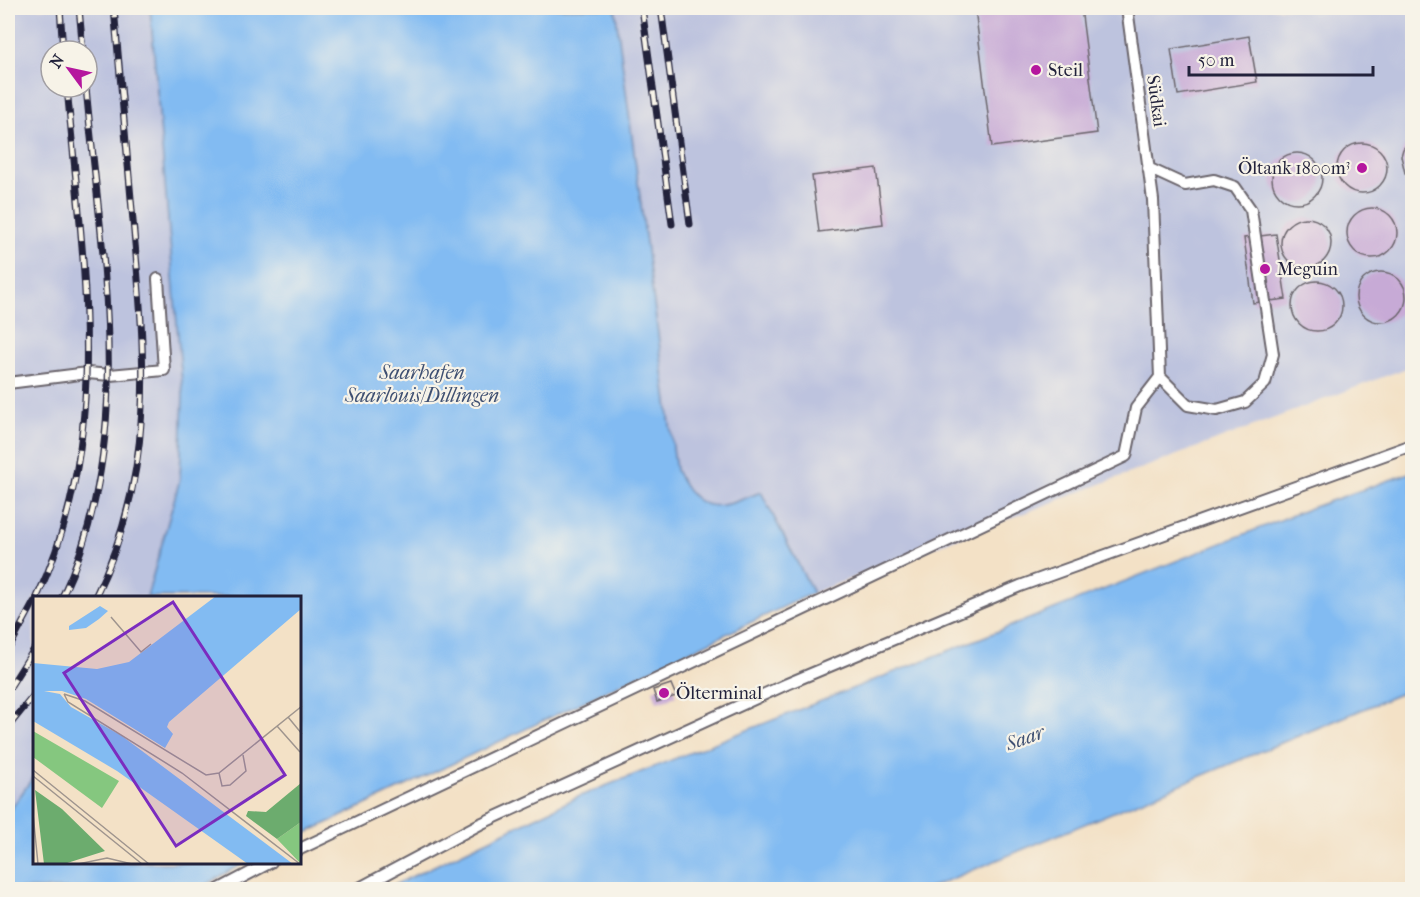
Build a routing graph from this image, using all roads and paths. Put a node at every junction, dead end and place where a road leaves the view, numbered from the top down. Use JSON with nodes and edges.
{"nodes":[{"id":1,"x":1127,"y":8,"type":"edge"},
{"id":2,"x":1148,"y":168,"type":"junction"},
{"id":3,"x":158,"y":279,"type":"dead end"},
{"id":4,"x":1160,"y":377,"type":"junction"},
{"id":5,"x":8,"y":383,"type":"edge"},
{"id":6,"x":1413,"y":445,"type":"edge"},
{"id":7,"x":302,"y":848,"type":"edge"},
{"id":8,"x":266,"y":864,"type":"edge"},
{"id":9,"x":218,"y":890,"type":"edge"},
{"id":10,"x":356,"y":890,"type":"edge"}],
"edges":[{"from":1,"to":2,"type":"lane","name":"Südkai"},
{"from":2,"to":4,"type":"lane","name":"Südkai"},
{"from":2,"to":4,"type":"lane"},
{"from":3,"to":5,"type":"lane"},
{"from":4,"to":7,"type":"lane"},
{"from":6,"to":10,"type":"lane"},
{"from":8,"to":9,"type":"lane"}]}
